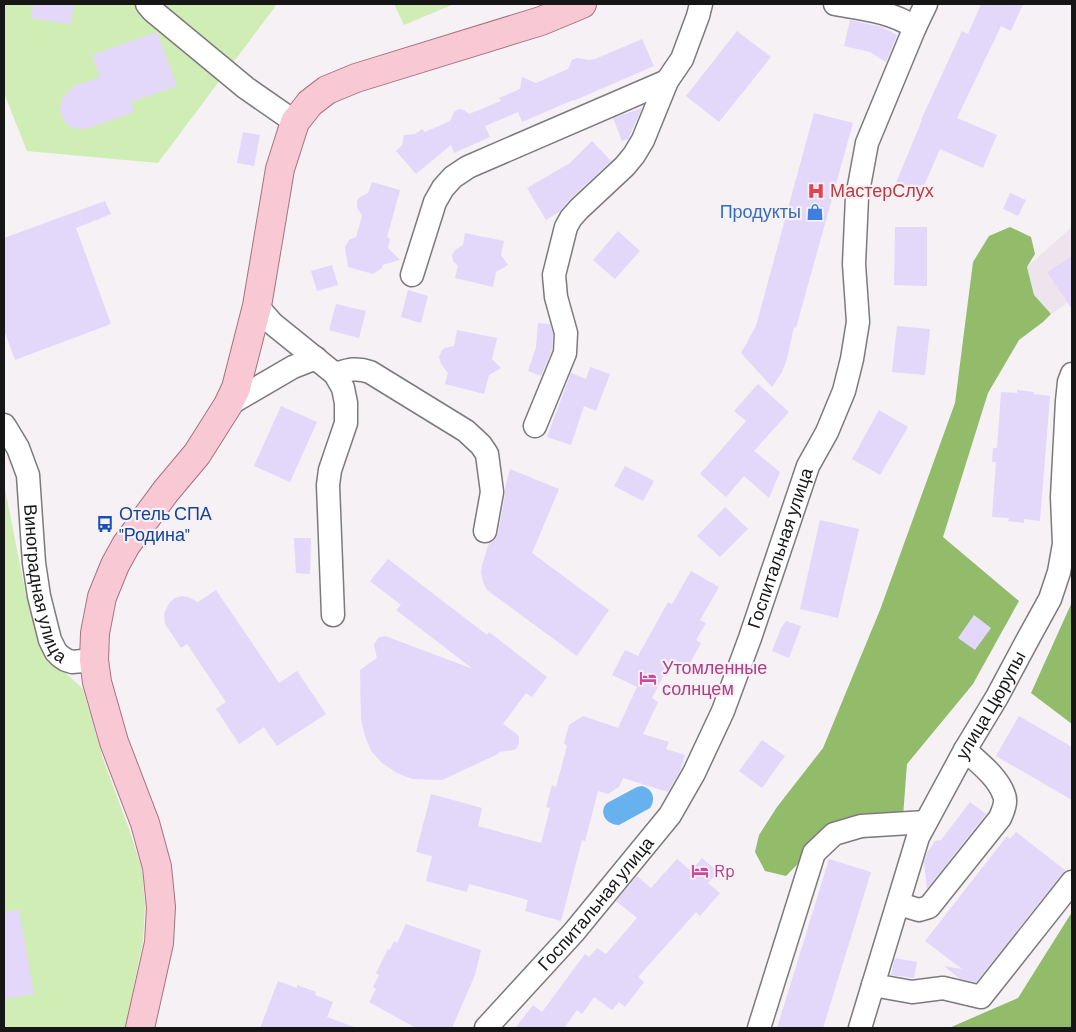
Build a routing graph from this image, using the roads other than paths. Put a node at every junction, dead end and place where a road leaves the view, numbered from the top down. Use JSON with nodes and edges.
{"nodes":[{"id":1,"x":147,"y":4,"type":"edge"},
{"id":2,"x":582,"y":4,"type":"edge"},
{"id":3,"x":700,"y":4,"type":"edge"},
{"id":4,"x":835,"y":4,"type":"edge"},
{"id":5,"x":926,"y":4,"type":"edge"},
{"id":6,"x":915,"y":27,"type":"junction"},
{"id":7,"x":667,"y":81,"type":"junction"},
{"id":8,"x":295,"y":122,"type":"junction"},
{"id":9,"x":412,"y":275,"type":"dead end"},
{"id":10,"x":256,"y":306,"type":"junction"},
{"id":11,"x":316,"y":358,"type":"junction"},
{"id":12,"x":335,"y":374,"type":"junction"},
{"id":13,"x":1072,"y":374,"type":"edge"},
{"id":14,"x":228,"y":405,"type":"junction"},
{"id":15,"x":4,"y":425,"type":"edge"},
{"id":16,"x":535,"y":426,"type":"dead end"},
{"id":17,"x":485,"y":532,"type":"dead end"},
{"id":18,"x":333,"y":615,"type":"dead end"},
{"id":19,"x":94,"y":660,"type":"junction"},
{"id":20,"x":965,"y":750,"type":"junction"},
{"id":21,"x":926,"y":822,"type":"junction"},
{"id":22,"x":1072,"y":882,"type":"edge"},
{"id":23,"x":899,"y":904,"type":"junction"},
{"id":24,"x":873,"y":985,"type":"junction"},
{"id":25,"x":140,"y":1028,"type":"edge"},
{"id":26,"x":486,"y":1028,"type":"edge"},
{"id":27,"x":759,"y":1028,"type":"edge"},
{"id":28,"x":860,"y":1028,"type":"edge"}],
"edges":[{"from":1,"to":8,"type":"street"},
{"from":2,"to":8,"type":"main road"},
{"from":3,"to":7,"type":"street"},
{"from":4,"to":6,"type":"street"},
{"from":5,"to":6,"type":"street","name":"Госпитальная улица"},
{"from":6,"to":26,"type":"street","name":"Госпитальная улица"},
{"from":7,"to":9,"type":"street"},
{"from":7,"to":16,"type":"street"},
{"from":8,"to":10,"type":"main road"},
{"from":10,"to":11,"type":"street"},
{"from":10,"to":14,"type":"main road"},
{"from":11,"to":12,"type":"street"},
{"from":11,"to":14,"type":"street"},
{"from":12,"to":17,"type":"street"},
{"from":12,"to":18,"type":"street"},
{"from":13,"to":20,"type":"street","name":"улица Цюрупы"},
{"from":14,"to":19,"type":"main road"},
{"from":15,"to":19,"type":"street","name":"Виноградная улица"},
{"from":19,"to":25,"type":"main road","name":"Виноградная улица"},
{"from":20,"to":21,"type":"street","name":"улица Цюрупы"},
{"from":20,"to":23,"type":"street"},
{"from":21,"to":23,"type":"street","name":"улица Цюрупы"},
{"from":21,"to":27,"type":"street"},
{"from":22,"to":24,"type":"street"},
{"from":23,"to":24,"type":"street","name":"улица Цюрупы"},
{"from":24,"to":28,"type":"street","name":"улица Цюрупы"}]}
